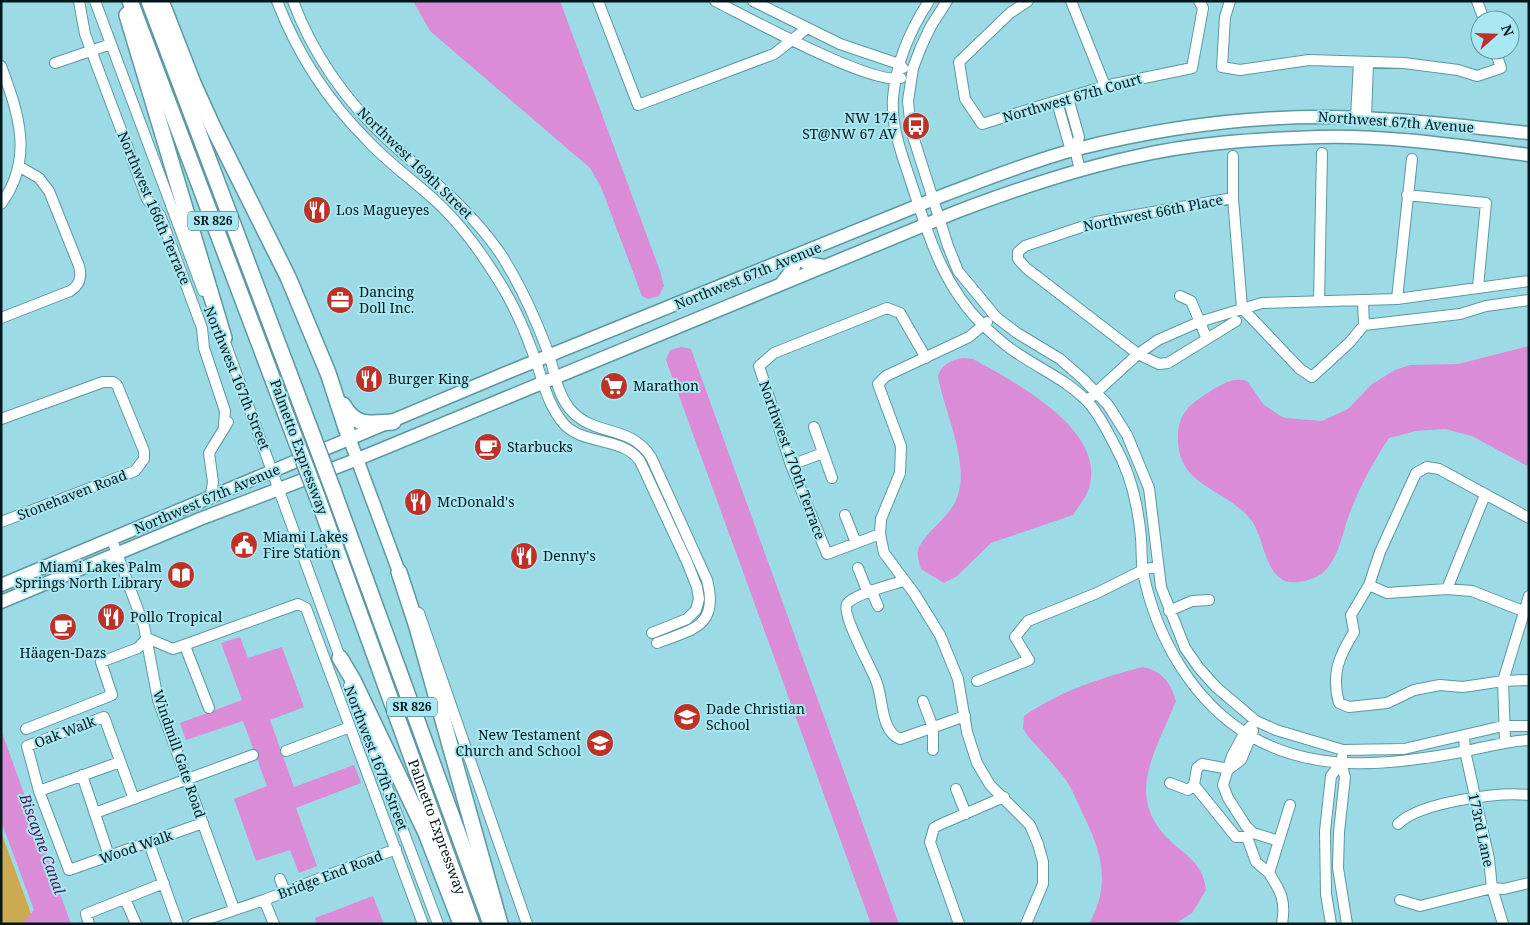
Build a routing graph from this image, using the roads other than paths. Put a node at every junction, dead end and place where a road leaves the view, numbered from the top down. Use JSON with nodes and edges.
{"nodes":[{"id":1,"x":79,"y":1,"type":"edge"},
{"id":2,"x":95,"y":1,"type":"edge"},
{"id":3,"x":124,"y":1,"type":"edge"},
{"id":4,"x":130,"y":1,"type":"edge"},
{"id":5,"x":149,"y":1,"type":"edge"},
{"id":6,"x":161,"y":1,"type":"edge"},
{"id":7,"x":598,"y":1,"type":"edge"},
{"id":8,"x":715,"y":1,"type":"edge"},
{"id":9,"x":753,"y":1,"type":"edge"},
{"id":10,"x":929,"y":1,"type":"edge"},
{"id":11,"x":947,"y":1,"type":"edge"},
{"id":12,"x":1028,"y":1,"type":"edge"},
{"id":13,"x":1071,"y":1,"type":"edge"},
{"id":14,"x":1199,"y":1,"type":"edge"},
{"id":15,"x":1230,"y":1,"type":"edge"},
{"id":16,"x":294,"y":5,"type":"edge"},
{"id":17,"x":279,"y":6,"type":"edge"},
{"id":18,"x":806,"y":29,"type":"junction"},
{"id":19,"x":110,"y":40,"type":"junction"},
{"id":20,"x":792,"y":40,"type":"junction"},
{"id":21,"x":91,"y":50,"type":"junction"},
{"id":22,"x":1498,"y":60,"type":"edge"},
{"id":23,"x":1364,"y":62,"type":"junction"},
{"id":24,"x":55,"y":63,"type":"dead end"},
{"id":25,"x":899,"y":64,"type":"junction"},
{"id":26,"x":1,"y":66,"type":"edge"},
{"id":27,"x":911,"y":76,"type":"junction"},
{"id":28,"x":895,"y":80,"type":"junction"},
{"id":29,"x":4,"y":83,"type":"edge"},
{"id":30,"x":1105,"y":86,"type":"junction"},
{"id":31,"x":1068,"y":98,"type":"junction"},
{"id":32,"x":352,"y":101,"type":"junction"},
{"id":33,"x":1057,"y":102,"type":"junction"},
{"id":34,"x":342,"y":112,"type":"junction"},
{"id":35,"x":1361,"y":118,"type":"junction"},
{"id":36,"x":1529,"y":133,"type":"edge"},
{"id":37,"x":1360,"y":139,"type":"junction"},
{"id":38,"x":1075,"y":149,"type":"junction"},
{"id":39,"x":1322,"y":153,"type":"dead end"},
{"id":40,"x":1529,"y":155,"type":"edge"},
{"id":41,"x":1233,"y":156,"type":"dead end"},
{"id":42,"x":1412,"y":159,"type":"dead end"},
{"id":43,"x":20,"y":167,"type":"junction"},
{"id":44,"x":1080,"y":170,"type":"junction"},
{"id":45,"x":1407,"y":195,"type":"junction"},
{"id":46,"x":1233,"y":198,"type":"junction"},
{"id":47,"x":932,"y":200,"type":"junction"},
{"id":48,"x":1,"y":204,"type":"edge"},
{"id":49,"x":919,"y":206,"type":"junction"},
{"id":50,"x":938,"y":220,"type":"junction"},
{"id":51,"x":925,"y":226,"type":"junction"},
{"id":52,"x":796,"y":256,"type":"junction"},
{"id":53,"x":955,"y":264,"type":"junction"},
{"id":54,"x":824,"y":266,"type":"junction"},
{"id":55,"x":943,"y":270,"type":"junction"},
{"id":56,"x":1529,"y":281,"type":"edge"},
{"id":57,"x":781,"y":284,"type":"junction"},
{"id":58,"x":1478,"y":287,"type":"junction"},
{"id":59,"x":1180,"y":296,"type":"dead end"},
{"id":60,"x":1397,"y":300,"type":"junction"},
{"id":61,"x":1529,"y":300,"type":"edge"},
{"id":62,"x":1319,"y":301,"type":"junction"},
{"id":63,"x":1363,"y":302,"type":"junction"},
{"id":64,"x":1242,"y":308,"type":"junction"},
{"id":65,"x":996,"y":317,"type":"junction"},
{"id":66,"x":1,"y":318,"type":"edge"},
{"id":67,"x":1236,"y":321,"type":"dead end"},
{"id":68,"x":1200,"y":322,"type":"junction"},
{"id":69,"x":983,"y":325,"type":"junction"},
{"id":70,"x":1364,"y":325,"type":"junction"},
{"id":71,"x":224,"y":338,"type":"junction"},
{"id":72,"x":1207,"y":339,"type":"junction"},
{"id":73,"x":1138,"y":354,"type":"junction"},
{"id":74,"x":549,"y":356,"type":"junction"},
{"id":75,"x":926,"y":358,"type":"junction"},
{"id":76,"x":536,"y":361,"type":"junction"},
{"id":77,"x":549,"y":380,"type":"junction"},
{"id":78,"x":1096,"y":392,"type":"junction"},
{"id":79,"x":336,"y":395,"type":"junction"},
{"id":80,"x":1087,"y":401,"type":"junction"},
{"id":81,"x":1,"y":419,"type":"edge"},
{"id":82,"x":393,"y":422,"type":"junction"},
{"id":83,"x":814,"y":427,"type":"dead end"},
{"id":84,"x":350,"y":440,"type":"junction"},
{"id":85,"x":823,"y":453,"type":"junction"},
{"id":86,"x":358,"y":459,"type":"junction"},
{"id":87,"x":791,"y":465,"type":"junction"},
{"id":88,"x":273,"y":470,"type":"junction"},
{"id":89,"x":832,"y":478,"type":"dead end"},
{"id":90,"x":280,"y":490,"type":"junction"},
{"id":91,"x":1485,"y":495,"type":"junction"},
{"id":92,"x":218,"y":496,"type":"junction"},
{"id":93,"x":224,"y":509,"type":"junction"},
{"id":94,"x":845,"y":515,"type":"dead end"},
{"id":95,"x":1529,"y":518,"type":"edge"},
{"id":96,"x":1,"y":522,"type":"edge"},
{"id":97,"x":880,"y":534,"type":"junction"},
{"id":98,"x":112,"y":540,"type":"junction"},
{"id":99,"x":856,"y":543,"type":"junction"},
{"id":100,"x":117,"y":555,"type":"junction"},
{"id":101,"x":1158,"y":566,"type":"junction"},
{"id":102,"x":858,"y":568,"type":"dead end"},
{"id":103,"x":1143,"y":570,"type":"junction"},
{"id":104,"x":399,"y":572,"type":"junction"},
{"id":105,"x":904,"y":581,"type":"junction"},
{"id":106,"x":1,"y":586,"type":"edge"},
{"id":107,"x":1370,"y":586,"type":"junction"},
{"id":108,"x":1447,"y":589,"type":"junction"},
{"id":109,"x":30,"y":592,"type":"junction"},
{"id":110,"x":872,"y":592,"type":"junction"},
{"id":111,"x":1529,"y":596,"type":"edge"},
{"id":112,"x":1209,"y":600,"type":"dead end"},
{"id":113,"x":1,"y":602,"type":"edge"},
{"id":114,"x":878,"y":606,"type":"dead end"},
{"id":115,"x":1170,"y":610,"type":"junction"},
{"id":116,"x":1523,"y":611,"type":"junction"},
{"id":117,"x":652,"y":633,"type":"dead end"},
{"id":118,"x":146,"y":638,"type":"junction"},
{"id":119,"x":657,"y":643,"type":"dead end"},
{"id":120,"x":185,"y":646,"type":"junction"},
{"id":121,"x":340,"y":658,"type":"junction"},
{"id":122,"x":1529,"y":680,"type":"edge"},
{"id":123,"x":977,"y":681,"type":"dead end"},
{"id":124,"x":1503,"y":681,"type":"junction"},
{"id":125,"x":923,"y":700,"type":"dead end"},
{"id":126,"x":209,"y":708,"type":"dead end"},
{"id":127,"x":965,"y":716,"type":"junction"},
{"id":128,"x":1256,"y":721,"type":"junction"},
{"id":129,"x":1503,"y":726,"type":"junction"},
{"id":130,"x":1529,"y":726,"type":"edge"},
{"id":131,"x":350,"y":727,"type":"junction"},
{"id":132,"x":933,"y":728,"type":"junction"},
{"id":133,"x":26,"y":729,"type":"dead end"},
{"id":134,"x":1248,"y":734,"type":"junction"},
{"id":135,"x":1464,"y":736,"type":"junction"},
{"id":136,"x":1529,"y":740,"type":"edge"},
{"id":137,"x":1505,"y":741,"type":"junction"},
{"id":138,"x":933,"y":750,"type":"dead end"},
{"id":139,"x":1343,"y":750,"type":"junction"},
{"id":140,"x":286,"y":751,"type":"dead end"},
{"id":141,"x":1465,"y":751,"type":"junction"},
{"id":142,"x":253,"y":755,"type":"dead end"},
{"id":143,"x":120,"y":762,"type":"junction"},
{"id":144,"x":1341,"y":763,"type":"junction"},
{"id":145,"x":1229,"y":769,"type":"junction"},
{"id":146,"x":82,"y":775,"type":"junction"},
{"id":147,"x":186,"y":779,"type":"junction"},
{"id":148,"x":1170,"y":783,"type":"dead end"},
{"id":149,"x":1194,"y":785,"type":"junction"},
{"id":150,"x":956,"y":789,"type":"dead end"},
{"id":151,"x":39,"y":790,"type":"junction"},
{"id":152,"x":1529,"y":795,"type":"edge"},
{"id":153,"x":1004,"y":797,"type":"junction"},
{"id":154,"x":1474,"y":798,"type":"junction"},
{"id":155,"x":134,"y":799,"type":"junction"},
{"id":156,"x":1290,"y":805,"type":"dead end"},
{"id":157,"x":95,"y":813,"type":"junction"},
{"id":158,"x":966,"y":814,"type":"junction"},
{"id":159,"x":203,"y":823,"type":"junction"},
{"id":160,"x":1398,"y":824,"type":"dead end"},
{"id":161,"x":1248,"y":833,"type":"junction"},
{"id":162,"x":1279,"y":841,"type":"junction"},
{"id":163,"x":149,"y":843,"type":"junction"},
{"id":164,"x":396,"y":849,"type":"junction"},
{"id":165,"x":110,"y":856,"type":"junction"},
{"id":166,"x":1269,"y":872,"type":"junction"},
{"id":167,"x":280,"y":879,"type":"dead end"},
{"id":168,"x":1529,"y":883,"type":"edge"},
{"id":169,"x":164,"y":884,"type":"junction"},
{"id":170,"x":1492,"y":888,"type":"junction"},
{"id":171,"x":285,"y":892,"type":"junction"},
{"id":172,"x":125,"y":899,"type":"junction"},
{"id":173,"x":264,"y":900,"type":"junction"},
{"id":174,"x":1400,"y":900,"type":"dead end"},
{"id":175,"x":234,"y":909,"type":"junction"},
{"id":176,"x":88,"y":919,"type":"edge"},
{"id":177,"x":136,"y":924,"type":"edge"},
{"id":178,"x":178,"y":924,"type":"edge"},
{"id":179,"x":193,"y":924,"type":"edge"},
{"id":180,"x":274,"y":924,"type":"edge"},
{"id":181,"x":423,"y":924,"type":"edge"},
{"id":182,"x":438,"y":924,"type":"edge"},
{"id":183,"x":461,"y":924,"type":"edge"},
{"id":184,"x":472,"y":924,"type":"edge"},
{"id":185,"x":491,"y":924,"type":"edge"},
{"id":186,"x":500,"y":924,"type":"edge"},
{"id":187,"x":527,"y":924,"type":"edge"},
{"id":188,"x":959,"y":924,"type":"edge"},
{"id":189,"x":1026,"y":924,"type":"edge"},
{"id":190,"x":1282,"y":924,"type":"edge"},
{"id":191,"x":1331,"y":924,"type":"edge"},
{"id":192,"x":1347,"y":924,"type":"edge"},
{"id":193,"x":1503,"y":924,"type":"edge"}],
"edges":[{"from":1,"to":21,"type":"street","name":"Northwest 166th Terrace"},
{"from":2,"to":19,"type":"street","name":"Northwest 167th Street"},
{"from":3,"to":71,"type":"highway"},
{"from":4,"to":184,"type":"highway","name":"Palmetto Expressway","number":"SR 826","bridge":true},
{"from":5,"to":185,"type":"highway","name":"Palmetto Expressway","number":"SR 826","bridge":true},
{"from":6,"to":79,"type":"highway"},
{"from":7,"to":20,"type":"street"},
{"from":8,"to":20,"type":"street"},
{"from":9,"to":18,"type":"street"},
{"from":10,"to":25,"type":"street"},
{"from":11,"to":27,"type":"street"},
{"from":12,"to":33,"type":"street","name":"Northwest 67th Court"},
{"from":13,"to":30,"type":"street"},
{"from":14,"to":30,"type":"street","name":"Northwest 67th Court"},
{"from":15,"to":23,"type":"street"},
{"from":16,"to":17,"type":"street"},
{"from":16,"to":32,"type":"street","name":"Northwest 169th Street"},
{"from":17,"to":34,"type":"street","name":"Northwest 169th Street"},
{"from":18,"to":20,"type":"street"},
{"from":18,"to":25,"type":"street"},
{"from":19,"to":21,"type":"street"},
{"from":19,"to":71,"type":"street","name":"Northwest 167th Street"},
{"from":20,"to":28,"type":"street"},
{"from":21,"to":24,"type":"street"},
{"from":21,"to":92,"type":"street","name":"Northwest 166th Terrace"},
{"from":22,"to":23,"type":"street"},
{"from":23,"to":35,"type":"street"},
{"from":25,"to":27,"type":"street"},
{"from":25,"to":28,"type":"street"},
{"from":26,"to":29,"type":"street"},
{"from":27,"to":28,"type":"street"},
{"from":27,"to":47,"type":"street"},
{"from":28,"to":49,"type":"street"},
{"from":29,"to":43,"type":"street"},
{"from":30,"to":31,"type":"street","name":"Northwest 67th Court"},
{"from":31,"to":33,"type":"street","name":"Northwest 67th Court"},
{"from":31,"to":38,"type":"street"},
{"from":32,"to":34,"type":"street"},
{"from":32,"to":74,"type":"street","name":"Northwest 169th Street"},
{"from":33,"to":38,"type":"street"},
{"from":34,"to":76,"type":"street","name":"Northwest 169th Street"},
{"from":35,"to":36,"type":"main road","name":"Northwest 67th Avenue"},
{"from":35,"to":37,"type":"main road"},
{"from":35,"to":38,"type":"main road","name":"Northwest 67th Avenue"},
{"from":37,"to":40,"type":"main road","name":"Northwest 67th Avenue"},
{"from":37,"to":44,"type":"main road","name":"Northwest 67th Avenue"},
{"from":38,"to":44,"type":"street"},
{"from":38,"to":47,"type":"main road","name":"Northwest 67th Avenue"},
{"from":39,"to":62,"type":"street"},
{"from":41,"to":46,"type":"street"},
{"from":42,"to":45,"type":"street"},
{"from":43,"to":48,"type":"street"},
{"from":43,"to":66,"type":"street"},
{"from":44,"to":50,"type":"main road","name":"Northwest 67th Avenue"},
{"from":45,"to":58,"type":"street"},
{"from":45,"to":60,"type":"street"},
{"from":46,"to":64,"type":"street"},
{"from":46,"to":73,"type":"street","name":"Northwest 66th Place"},
{"from":47,"to":49,"type":"main road","name":"Northwest 67th Avenue"},
{"from":47,"to":50,"type":"street"},
{"from":49,"to":51,"type":"street"},
{"from":49,"to":52,"type":"main road","name":"Northwest 67th Avenue"},
{"from":50,"to":51,"type":"main road","name":"Northwest 67th Avenue"},
{"from":50,"to":53,"type":"street"},
{"from":51,"to":54,"type":"main road","name":"Northwest 67th Avenue"},
{"from":51,"to":55,"type":"street"},
{"from":52,"to":54,"type":"main road"},
{"from":52,"to":57,"type":"main road"},
{"from":52,"to":74,"type":"main road","name":"Northwest 67th Avenue"},
{"from":53,"to":55,"type":"street"},
{"from":53,"to":65,"type":"street"},
{"from":54,"to":57,"type":"main road","name":"Northwest 67th Avenue"},
{"from":55,"to":69,"type":"street"},
{"from":56,"to":58,"type":"street"},
{"from":57,"to":77,"type":"main road","name":"Northwest 67th Avenue"},
{"from":58,"to":60,"type":"street"},
{"from":59,"to":68,"type":"street"},
{"from":60,"to":63,"type":"street"},
{"from":61,"to":70,"type":"street"},
{"from":62,"to":63,"type":"street"},
{"from":62,"to":64,"type":"street"},
{"from":63,"to":70,"type":"street"},
{"from":64,"to":68,"type":"street"},
{"from":64,"to":70,"type":"street"},
{"from":65,"to":69,"type":"street"},
{"from":65,"to":78,"type":"street"},
{"from":67,"to":72,"type":"street"},
{"from":68,"to":72,"type":"street"},
{"from":68,"to":73,"type":"street"},
{"from":69,"to":75,"type":"street"},
{"from":69,"to":80,"type":"street"},
{"from":71,"to":88,"type":"street","name":"Northwest 167th Street"},
{"from":72,"to":73,"type":"street"},
{"from":73,"to":78,"type":"street"},
{"from":74,"to":76,"type":"main road","name":"Northwest 67th Avenue"},
{"from":74,"to":77,"type":"street","name":"Northwest 169th Street"},
{"from":75,"to":87,"type":"street","name":"Northwest 17Oth Terrace"},
{"from":75,"to":97,"type":"street"},
{"from":76,"to":77,"type":"street","name":"Northwest 169th Street"},
{"from":76,"to":82,"type":"main road","name":"Northwest 67th Avenue"},
{"from":77,"to":86,"type":"main road","name":"Northwest 67th Avenue"},
{"from":77,"to":117,"type":"street","name":"Northwest 169th Street"},
{"from":77,"to":119,"type":"street","name":"Northwest 169th Street"},
{"from":78,"to":80,"type":"street"},
{"from":78,"to":101,"type":"street"},
{"from":79,"to":82,"type":"highway"},
{"from":79,"to":84,"type":"highway"},
{"from":80,"to":103,"type":"street"},
{"from":81,"to":96,"type":"street","name":"Stonehaven Road"},
{"from":82,"to":84,"type":"main road","name":"Northwest 67th Avenue"},
{"from":83,"to":85,"type":"street"},
{"from":84,"to":86,"type":"main road"},
{"from":84,"to":88,"type":"main road","name":"Northwest 67th Avenue"},
{"from":85,"to":87,"type":"street"},
{"from":85,"to":89,"type":"street"},
{"from":86,"to":90,"type":"main road","name":"Northwest 67th Avenue"},
{"from":86,"to":104,"type":"main road"},
{"from":87,"to":99,"type":"street","name":"Northwest 17Oth Terrace"},
{"from":88,"to":90,"type":"street","name":"Northwest 167th Street"},
{"from":88,"to":92,"type":"main road","name":"Northwest 67th Avenue"},
{"from":90,"to":93,"type":"main road","name":"Northwest 67th Avenue"},
{"from":90,"to":121,"type":"street","name":"Northwest 167th Street"},
{"from":91,"to":95,"type":"street"},
{"from":91,"to":107,"type":"street"},
{"from":91,"to":108,"type":"street"},
{"from":92,"to":93,"type":"street","name":"Northwest 166th Terrace"},
{"from":92,"to":98,"type":"main road","name":"Northwest 67th Avenue"},
{"from":93,"to":100,"type":"main road","name":"Northwest 67th Avenue"},
{"from":94,"to":99,"type":"street"},
{"from":97,"to":99,"type":"street"},
{"from":97,"to":105,"type":"street"},
{"from":98,"to":100,"type":"street","name":"Windmill Gate Road"},
{"from":98,"to":106,"type":"main road","name":"Northwest 67th Avenue"},
{"from":100,"to":109,"type":"main road","name":"Northwest 67th Avenue"},
{"from":100,"to":118,"type":"street","name":"Windmill Gate Road"},
{"from":101,"to":103,"type":"street"},
{"from":101,"to":115,"type":"street"},
{"from":102,"to":110,"type":"street"},
{"from":103,"to":123,"type":"street"},
{"from":103,"to":134,"type":"street"},
{"from":104,"to":186,"type":"highway"},
{"from":104,"to":187,"type":"street"},
{"from":105,"to":110,"type":"street"},
{"from":105,"to":127,"type":"street"},
{"from":106,"to":109,"type":"main road"},
{"from":107,"to":108,"type":"street"},
{"from":107,"to":124,"type":"street"},
{"from":108,"to":116,"type":"street"},
{"from":109,"to":113,"type":"main road","name":"Northwest 67th Avenue"},
{"from":110,"to":114,"type":"street"},
{"from":110,"to":132,"type":"street"},
{"from":111,"to":116,"type":"street"},
{"from":112,"to":115,"type":"street"},
{"from":115,"to":128,"type":"street"},
{"from":116,"to":124,"type":"street"},
{"from":118,"to":120,"type":"street"},
{"from":118,"to":133,"type":"street"},
{"from":118,"to":147,"type":"street","name":"Windmill Gate Road"},
{"from":120,"to":126,"type":"street"},
{"from":120,"to":131,"type":"street"},
{"from":121,"to":182,"type":"street","name":"Northwest 167th Street"},
{"from":121,"to":183,"type":"highway"},
{"from":122,"to":124,"type":"street"},
{"from":124,"to":129,"type":"street"},
{"from":125,"to":132,"type":"street"},
{"from":127,"to":132,"type":"street"},
{"from":127,"to":153,"type":"street"},
{"from":128,"to":134,"type":"street"},
{"from":128,"to":139,"type":"street"},
{"from":129,"to":130,"type":"street"},
{"from":129,"to":135,"type":"street"},
{"from":129,"to":137,"type":"street"},
{"from":131,"to":140,"type":"street"},
{"from":131,"to":164,"type":"street"},
{"from":132,"to":138,"type":"street"},
{"from":134,"to":144,"type":"street"},
{"from":134,"to":145,"type":"street"},
{"from":135,"to":139,"type":"street"},
{"from":135,"to":141,"type":"street","name":"173rd Lane"},
{"from":136,"to":137,"type":"street"},
{"from":137,"to":141,"type":"street"},
{"from":139,"to":144,"type":"street"},
{"from":141,"to":144,"type":"street"},
{"from":141,"to":154,"type":"street","name":"173rd Lane"},
{"from":142,"to":147,"type":"street"},
{"from":143,"to":146,"type":"street"},
{"from":143,"to":151,"type":"street","name":"Oak Walk"},
{"from":143,"to":155,"type":"street"},
{"from":144,"to":191,"type":"street"},
{"from":144,"to":192,"type":"street"},
{"from":145,"to":149,"type":"street"},
{"from":145,"to":161,"type":"street"},
{"from":146,"to":151,"type":"street"},
{"from":146,"to":157,"type":"street"},
{"from":147,"to":155,"type":"street"},
{"from":147,"to":159,"type":"street","name":"Windmill Gate Road"},
{"from":148,"to":149,"type":"street"},
{"from":149,"to":161,"type":"street"},
{"from":150,"to":158,"type":"street"},
{"from":151,"to":165,"type":"street","name":"Wood Walk"},
{"from":152,"to":154,"type":"street"},
{"from":153,"to":158,"type":"street"},
{"from":153,"to":189,"type":"street"},
{"from":154,"to":160,"type":"street"},
{"from":154,"to":170,"type":"street","name":"173rd Lane"},
{"from":155,"to":157,"type":"street"},
{"from":156,"to":162,"type":"street"},
{"from":157,"to":165,"type":"street"},
{"from":158,"to":188,"type":"street"},
{"from":159,"to":163,"type":"street","name":"Wood Walk"},
{"from":159,"to":175,"type":"street","name":"Windmill Gate Road"},
{"from":161,"to":162,"type":"street"},
{"from":161,"to":166,"type":"street"},
{"from":162,"to":166,"type":"street"},
{"from":163,"to":165,"type":"street","name":"Wood Walk"},
{"from":163,"to":169,"type":"street"},
{"from":164,"to":171,"type":"street","name":"Bridge End Road"},
{"from":164,"to":181,"type":"street"},
{"from":166,"to":190,"type":"street"},
{"from":167,"to":171,"type":"street"},
{"from":168,"to":170,"type":"street"},
{"from":169,"to":172,"type":"street"},
{"from":169,"to":178,"type":"street"},
{"from":170,"to":174,"type":"street"},
{"from":170,"to":193,"type":"street","name":"173rd Lane"},
{"from":171,"to":173,"type":"street","name":"Bridge End Road"},
{"from":172,"to":176,"type":"street"},
{"from":172,"to":177,"type":"street"},
{"from":173,"to":175,"type":"street","name":"Bridge End Road"},
{"from":173,"to":180,"type":"street","name":"Bridge End Road"},
{"from":175,"to":179,"type":"street","name":"Bridge End Road"}]}
